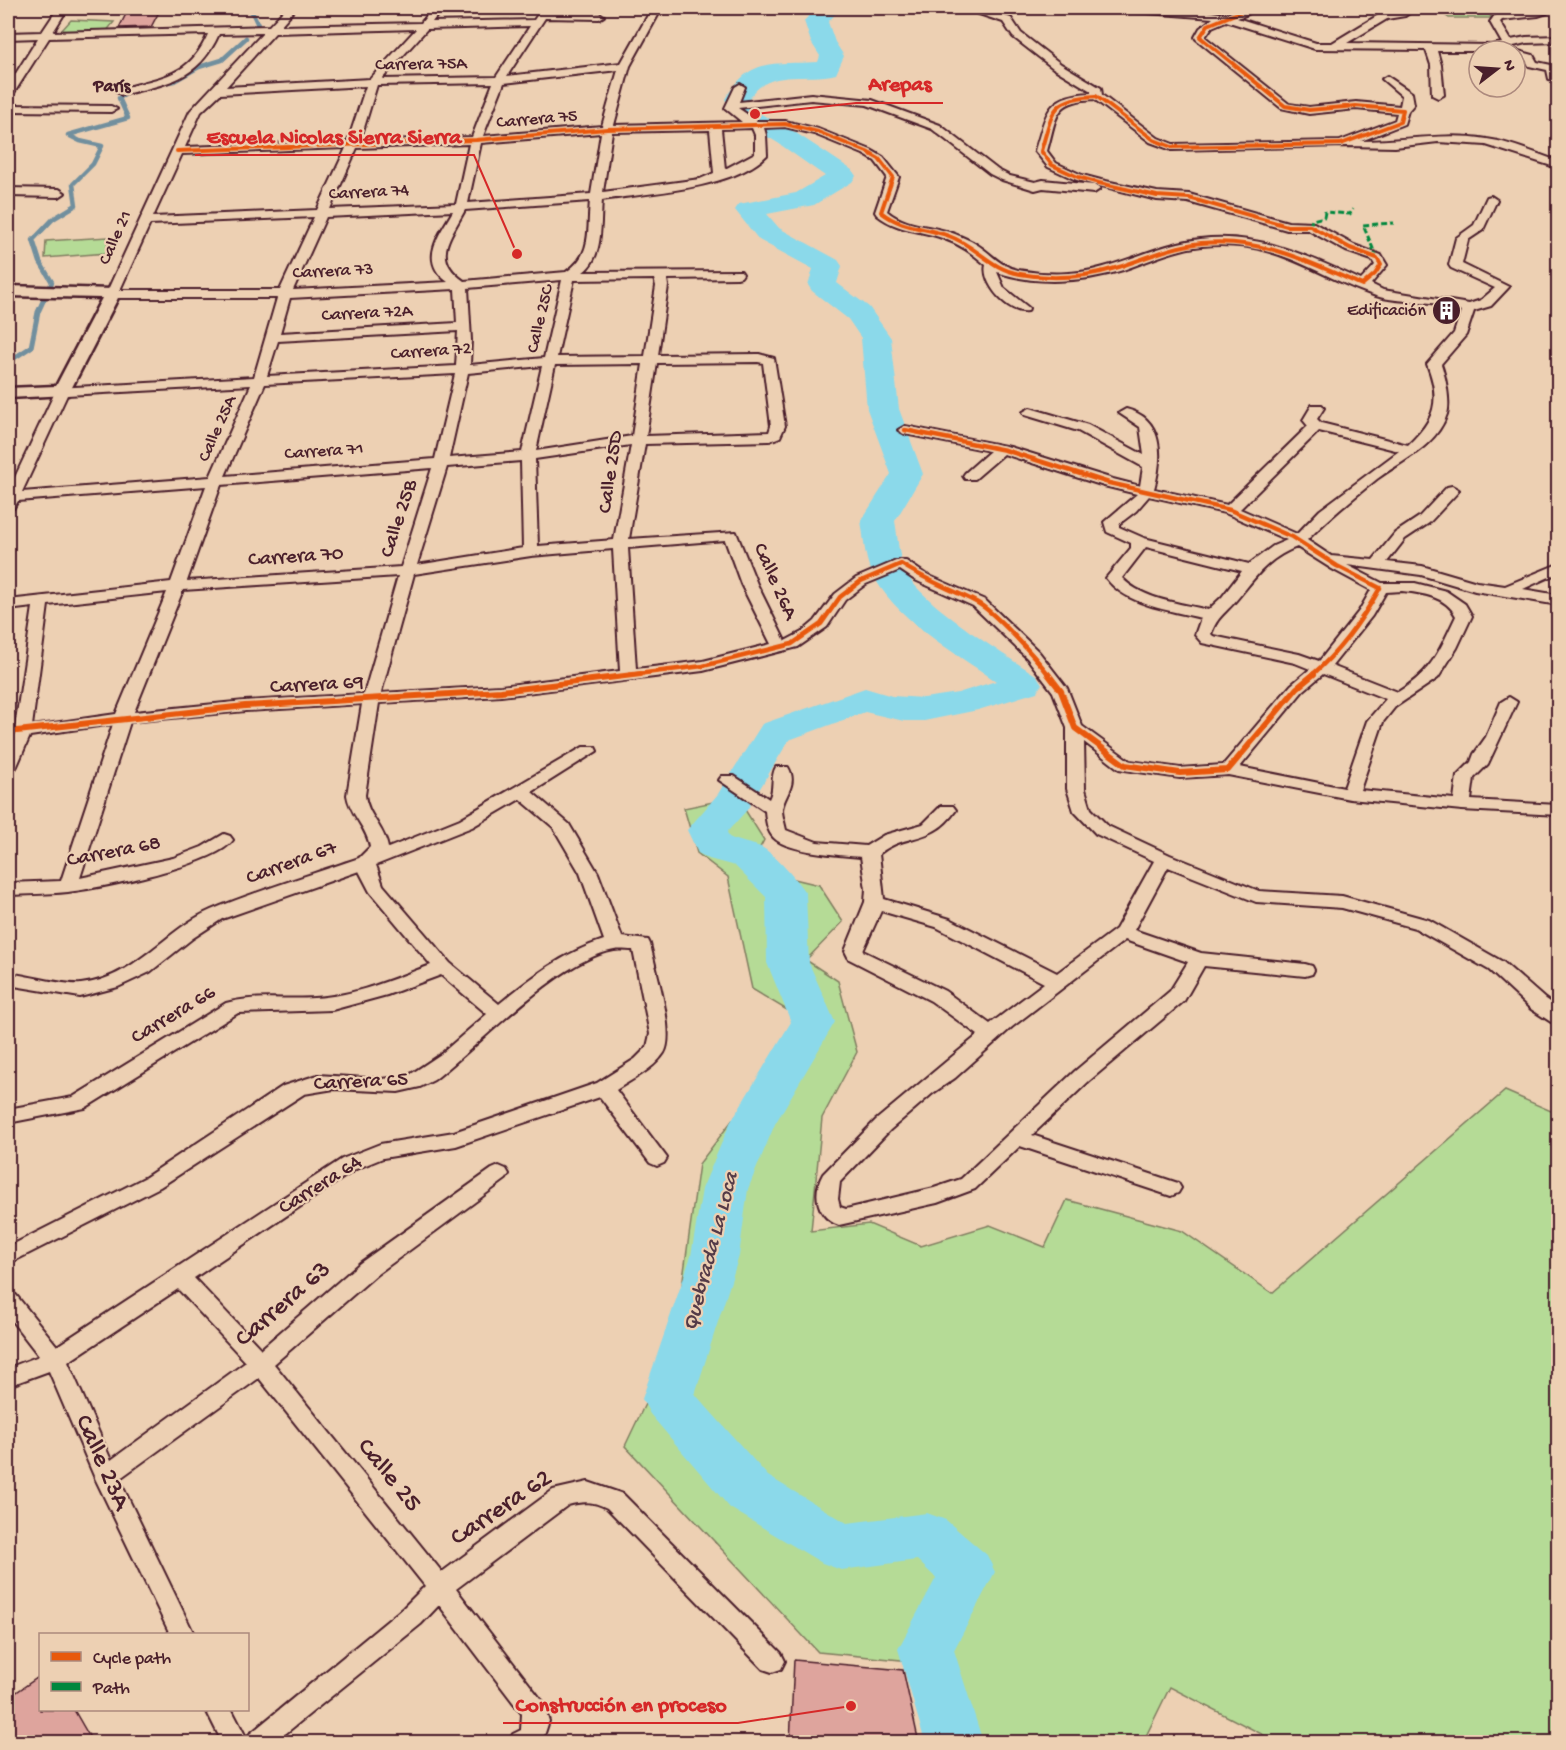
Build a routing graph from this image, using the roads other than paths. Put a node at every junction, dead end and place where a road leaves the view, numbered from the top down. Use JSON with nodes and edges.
{"nodes":[{"id":1,"x":63,"y":8,"type":"edge"},
{"id":2,"x":291,"y":8,"type":"edge"},
{"id":3,"x":438,"y":8,"type":"edge"},
{"id":4,"x":657,"y":8,"type":"edge"},
{"id":5,"x":1122,"y":8,"type":"edge"},
{"id":6,"x":1250,"y":8,"type":"edge"},
{"id":7,"x":1405,"y":8,"type":"edge"},
{"id":8,"x":1548,"y":8,"type":"edge"},
{"id":9,"x":974,"y":9,"type":"edge"},
{"id":10,"x":543,"y":15,"type":"edge"},
{"id":11,"x":599,"y":16,"type":"dead end"},
{"id":12,"x":1225,"y":17,"type":"junction"},
{"id":13,"x":426,"y":24,"type":"junction"},
{"id":14,"x":272,"y":29,"type":"junction"},
{"id":15,"x":215,"y":31,"type":"junction"},
{"id":16,"x":8,"y":36,"type":"edge"},
{"id":17,"x":44,"y":36,"type":"junction"},
{"id":18,"x":1504,"y":39,"type":"edge"},
{"id":19,"x":1558,"y":39,"type":"edge"},
{"id":20,"x":1527,"y":40,"type":"edge"},
{"id":21,"x":1335,"y":46,"type":"junction"},
{"id":22,"x":1430,"y":46,"type":"junction"},
{"id":23,"x":1467,"y":47,"type":"edge"},
{"id":24,"x":1527,"y":56,"type":"edge"},
{"id":25,"x":625,"y":66,"type":"junction"},
{"id":26,"x":1558,"y":78,"type":"edge"},
{"id":27,"x":1387,"y":79,"type":"dead end"},
{"id":28,"x":499,"y":80,"type":"junction"},
{"id":29,"x":374,"y":82,"type":"junction"},
{"id":30,"x":740,"y":87,"type":"dead end"},
{"id":31,"x":217,"y":91,"type":"junction"},
{"id":32,"x":122,"y":92,"type":"dead end"},
{"id":33,"x":8,"y":94,"type":"edge"},
{"id":34,"x":1438,"y":95,"type":"dead end"},
{"id":35,"x":1096,"y":96,"type":"junction"},
{"id":36,"x":737,"y":106,"type":"junction"},
{"id":37,"x":8,"y":108,"type":"edge"},
{"id":38,"x":111,"y":109,"type":"dead end"},
{"id":39,"x":1403,"y":111,"type":"junction"},
{"id":40,"x":756,"y":125,"type":"junction"},
{"id":41,"x":715,"y":126,"type":"junction"},
{"id":42,"x":607,"y":129,"type":"junction"},
{"id":43,"x":476,"y":141,"type":"junction"},
{"id":44,"x":1341,"y":144,"type":"junction"},
{"id":45,"x":354,"y":145,"type":"junction"},
{"id":46,"x":177,"y":151,"type":"junction"},
{"id":47,"x":1558,"y":165,"type":"edge"},
{"id":48,"x":720,"y":175,"type":"junction"},
{"id":49,"x":1118,"y":187,"type":"junction"},
{"id":50,"x":8,"y":192,"type":"edge"},
{"id":51,"x":59,"y":193,"type":"dead end"},
{"id":52,"x":596,"y":197,"type":"junction"},
{"id":53,"x":1491,"y":200,"type":"dead end"},
{"id":54,"x":461,"y":207,"type":"junction"},
{"id":55,"x":321,"y":213,"type":"junction"},
{"id":56,"x":144,"y":221,"type":"junction"},
{"id":57,"x":991,"y":266,"type":"junction"},
{"id":58,"x":737,"y":274,"type":"dead end"},
{"id":59,"x":569,"y":276,"type":"junction"},
{"id":60,"x":660,"y":277,"type":"junction"},
{"id":61,"x":461,"y":285,"type":"junction"},
{"id":62,"x":1362,"y":285,"type":"junction"},
{"id":63,"x":13,"y":291,"type":"edge"},
{"id":64,"x":112,"y":294,"type":"junction"},
{"id":65,"x":285,"y":294,"type":"junction"},
{"id":66,"x":1023,"y":308,"type":"dead end"},
{"id":67,"x":1467,"y":309,"type":"junction"},
{"id":68,"x":463,"y":327,"type":"junction"},
{"id":69,"x":273,"y":337,"type":"junction"},
{"id":70,"x":650,"y":358,"type":"junction"},
{"id":71,"x":550,"y":361,"type":"junction"},
{"id":72,"x":463,"y":370,"type":"junction"},
{"id":73,"x":259,"y":382,"type":"junction"},
{"id":74,"x":62,"y":391,"type":"junction"},
{"id":75,"x":8,"y":393,"type":"edge"},
{"id":76,"x":1317,"y":408,"type":"dead end"},
{"id":77,"x":1030,"y":412,"type":"dead end"},
{"id":78,"x":1126,"y":413,"type":"dead end"},
{"id":79,"x":1316,"y":426,"type":"junction"},
{"id":80,"x":905,"y":430,"type":"dead end"},
{"id":81,"x":763,"y":438,"type":"joint"},
{"id":82,"x":637,"y":440,"type":"junction"},
{"id":83,"x":1001,"y":450,"type":"junction"},
{"id":84,"x":1411,"y":450,"type":"junction"},
{"id":85,"x":528,"y":456,"type":"junction"},
{"id":86,"x":440,"y":464,"type":"junction"},
{"id":87,"x":1149,"y":464,"type":"junction"},
{"id":88,"x":970,"y":476,"type":"dead end"},
{"id":89,"x":216,"y":479,"type":"junction"},
{"id":90,"x":1452,"y":490,"type":"dead end"},
{"id":91,"x":1145,"y":492,"type":"junction"},
{"id":92,"x":10,"y":501,"type":"edge"},
{"id":93,"x":1230,"y":510,"type":"junction"},
{"id":94,"x":731,"y":535,"type":"joint"},
{"id":95,"x":1139,"y":541,"type":"junction"},
{"id":96,"x":1298,"y":541,"type":"junction"},
{"id":97,"x":620,"y":543,"type":"junction"},
{"id":98,"x":531,"y":551,"type":"junction"},
{"id":99,"x":1323,"y":557,"type":"junction"},
{"id":100,"x":1376,"y":566,"type":"junction"},
{"id":101,"x":1558,"y":568,"type":"edge"},
{"id":102,"x":1252,"y":569,"type":"junction"},
{"id":103,"x":405,"y":571,"type":"junction"},
{"id":104,"x":177,"y":586,"type":"junction"},
{"id":105,"x":1380,"y":588,"type":"junction"},
{"id":106,"x":1507,"y":591,"type":"junction"},
{"id":107,"x":1558,"y":600,"type":"edge"},
{"id":108,"x":40,"y":602,"type":"junction"},
{"id":109,"x":8,"y":605,"type":"edge"},
{"id":110,"x":1210,"y":616,"type":"junction"},
{"id":111,"x":780,"y":646,"type":"junction"},
{"id":112,"x":1322,"y":668,"type":"junction"},
{"id":113,"x":628,"y":674,"type":"junction"},
{"id":114,"x":1399,"y":698,"type":"junction"},
{"id":115,"x":370,"y":699,"type":"junction"},
{"id":116,"x":1509,"y":702,"type":"dead end"},
{"id":117,"x":123,"y":718,"type":"junction"},
{"id":118,"x":1075,"y":728,"type":"junction"},
{"id":119,"x":15,"y":732,"type":"edge"},
{"id":120,"x":589,"y":751,"type":"dead end"},
{"id":121,"x":8,"y":766,"type":"edge"},
{"id":122,"x":1228,"y":770,"type":"junction"},
{"id":123,"x":782,"y":771,"type":"dead end"},
{"id":124,"x":732,"y":782,"type":"dead end"},
{"id":125,"x":521,"y":790,"type":"junction"},
{"id":126,"x":1350,"y":794,"type":"junction"},
{"id":127,"x":1462,"y":805,"type":"junction"},
{"id":128,"x":773,"y":809,"type":"junction"},
{"id":129,"x":947,"y":810,"type":"dead end"},
{"id":130,"x":1558,"y":810,"type":"edge"},
{"id":131,"x":224,"y":840,"type":"dead end"},
{"id":132,"x":870,"y":852,"type":"junction"},
{"id":133,"x":1164,"y":859,"type":"junction"},
{"id":134,"x":366,"y":861,"type":"junction"},
{"id":135,"x":68,"y":886,"type":"junction"},
{"id":136,"x":8,"y":889,"type":"edge"},
{"id":137,"x":874,"y":903,"type":"junction"},
{"id":138,"x":1123,"y":933,"type":"junction"},
{"id":139,"x":614,"y":942,"type":"junction"},
{"id":140,"x":641,"y":944,"type":"joint"},
{"id":141,"x":1199,"y":959,"type":"junction"},
{"id":142,"x":443,"y":967,"type":"junction"},
{"id":143,"x":1305,"y":970,"type":"dead end"},
{"id":144,"x":8,"y":979,"type":"edge"},
{"id":145,"x":1058,"y":982,"type":"junction"},
{"id":146,"x":498,"y":1013,"type":"junction"},
{"id":147,"x":1558,"y":1017,"type":"edge"},
{"id":148,"x":990,"y":1034,"type":"junction"},
{"id":149,"x":604,"y":1088,"type":"junction"},
{"id":150,"x":8,"y":1116,"type":"edge"},
{"id":151,"x":1017,"y":1138,"type":"junction"},
{"id":152,"x":657,"y":1158,"type":"dead end"},
{"id":153,"x":498,"y":1174,"type":"dead end"},
{"id":154,"x":1171,"y":1188,"type":"dead end"},
{"id":155,"x":8,"y":1256,"type":"edge"},
{"id":156,"x":180,"y":1277,"type":"junction"},
{"id":157,"x":8,"y":1301,"type":"edge"},
{"id":158,"x":56,"y":1359,"type":"junction"},
{"id":159,"x":261,"y":1364,"type":"junction"},
{"id":160,"x":8,"y":1377,"type":"edge"},
{"id":161,"x":105,"y":1476,"type":"junction"},
{"id":162,"x":440,"y":1587,"type":"junction"},
{"id":163,"x":181,"y":1633,"type":"edge"},
{"id":164,"x":772,"y":1661,"type":"dead end"},
{"id":165,"x":219,"y":1711,"type":"edge"},
{"id":166,"x":235,"y":1743,"type":"edge"},
{"id":167,"x":256,"y":1743,"type":"edge"},
{"id":168,"x":522,"y":1743,"type":"edge"}],
"edges":[{"from":1,"to":17,"type":"street"},
{"from":2,"to":14,"type":"street","name":"Calle 21"},
{"from":3,"to":13,"type":"street","name":"Calle 25A"},
{"from":4,"to":25,"type":"street","name":"Calle 25C"},
{"from":5,"to":12,"type":"street"},
{"from":6,"to":12,"type":"street"},
{"from":7,"to":21,"type":"street"},
{"from":8,"to":18,"type":"street"},
{"from":9,"to":35,"type":"street"},
{"from":10,"to":11,"type":"street"},
{"from":10,"to":13,"type":"street"},
{"from":10,"to":28,"type":"street"},
{"from":12,"to":21,"type":"street"},
{"from":12,"to":39,"type":"street"},
{"from":13,"to":14,"type":"street"},
{"from":13,"to":29,"type":"street","name":"Calle 25A"},
{"from":14,"to":15,"type":"street"},
{"from":14,"to":31,"type":"street","name":"Calle 21"},
{"from":15,"to":17,"type":"street"},
{"from":15,"to":32,"type":"street"},
{"from":16,"to":17,"type":"street"},
{"from":17,"to":33,"type":"street"},
{"from":19,"to":20,"type":"street"},
{"from":21,"to":22,"type":"street"},
{"from":22,"to":23,"type":"street"},
{"from":22,"to":34,"type":"street"},
{"from":24,"to":26,"type":"street"},
{"from":25,"to":28,"type":"street","name":"Carrera 75A"},
{"from":25,"to":42,"type":"street","name":"Calle 25C"},
{"from":27,"to":39,"type":"street"},
{"from":28,"to":29,"type":"street","name":"Carrera 75A"},
{"from":28,"to":43,"type":"street"},
{"from":29,"to":31,"type":"street","name":"Carrera 75A"},
{"from":29,"to":45,"type":"street","name":"Calle 25A"},
{"from":30,"to":36,"type":"street"},
{"from":31,"to":46,"type":"street","name":"Calle 21"},
{"from":35,"to":44,"type":"street"},
{"from":35,"to":49,"type":"street"},
{"from":36,"to":40,"type":"street"},
{"from":36,"to":49,"type":"street"},
{"from":37,"to":38,"type":"street"},
{"from":39,"to":44,"type":"street"},
{"from":40,"to":41,"type":"street","name":"Carrera 75"},
{"from":40,"to":48,"type":"street","name":"Carrera 74"},
{"from":40,"to":57,"type":"street","name":"Carrera 75"},
{"from":41,"to":42,"type":"street","name":"Carrera 75"},
{"from":41,"to":48,"type":"street"},
{"from":42,"to":43,"type":"street","name":"Carrera 75"},
{"from":42,"to":52,"type":"street","name":"Calle 25C"},
{"from":43,"to":45,"type":"street","name":"Carrera 75"},
{"from":43,"to":54,"type":"street"},
{"from":44,"to":47,"type":"street"},
{"from":45,"to":46,"type":"street","name":"Carrera 75"},
{"from":45,"to":55,"type":"street","name":"Calle 25A"},
{"from":46,"to":56,"type":"street","name":"Calle 21"},
{"from":48,"to":52,"type":"street","name":"Carrera 74"},
{"from":49,"to":62,"type":"street"},
{"from":50,"to":51,"type":"street"},
{"from":52,"to":54,"type":"street","name":"Carrera 74"},
{"from":52,"to":59,"type":"street","name":"Calle 25C"},
{"from":53,"to":67,"type":"street"},
{"from":54,"to":55,"type":"street","name":"Carrera 74"},
{"from":54,"to":61,"type":"street"},
{"from":55,"to":56,"type":"street","name":"Carrera 74"},
{"from":55,"to":65,"type":"street","name":"Calle 25A"},
{"from":56,"to":64,"type":"street","name":"Calle 21"},
{"from":57,"to":62,"type":"street"},
{"from":57,"to":66,"type":"street"},
{"from":58,"to":60,"type":"street","name":"Carrera 73"},
{"from":59,"to":60,"type":"street","name":"Carrera 73"},
{"from":59,"to":61,"type":"street","name":"Carrera 73"},
{"from":59,"to":71,"type":"street","name":"Calle 25C"},
{"from":60,"to":70,"type":"street","name":"Calle 25D"},
{"from":61,"to":65,"type":"street","name":"Carrera 73"},
{"from":61,"to":68,"type":"street","name":"Calle 25B"},
{"from":62,"to":67,"type":"street"},
{"from":63,"to":64,"type":"street","name":"Carrera 73"},
{"from":64,"to":65,"type":"street","name":"Carrera 73"},
{"from":64,"to":74,"type":"street","name":"Calle 21"},
{"from":65,"to":69,"type":"street","name":"Calle 25A"},
{"from":67,"to":84,"type":"street"},
{"from":68,"to":69,"type":"street","name":"Carrera 72A"},
{"from":68,"to":72,"type":"street","name":"Calle 25B"},
{"from":69,"to":73,"type":"street","name":"Calle 25A"},
{"from":70,"to":71,"type":"street","name":"Carrera 72"},
{"from":70,"to":81,"type":"street","name":"Carrera 72"},
{"from":70,"to":82,"type":"street","name":"Calle 25D"},
{"from":71,"to":72,"type":"street","name":"Carrera 72"},
{"from":71,"to":85,"type":"street","name":"Calle 25C"},
{"from":72,"to":73,"type":"street","name":"Carrera 72"},
{"from":72,"to":86,"type":"street","name":"Calle 25B"},
{"from":73,"to":74,"type":"street","name":"Carrera 72"},
{"from":73,"to":89,"type":"street","name":"Calle 25A"},
{"from":74,"to":75,"type":"street","name":"Carrera 72"},
{"from":74,"to":92,"type":"street","name":"Calle 21"},
{"from":76,"to":79,"type":"street"},
{"from":77,"to":87,"type":"street"},
{"from":78,"to":87,"type":"street"},
{"from":79,"to":84,"type":"street"},
{"from":79,"to":93,"type":"street"},
{"from":80,"to":83,"type":"street"},
{"from":81,"to":82,"type":"street","name":"Carrera 71"},
{"from":82,"to":85,"type":"street","name":"Carrera 71"},
{"from":82,"to":97,"type":"street","name":"Calle 25D"},
{"from":83,"to":88,"type":"street"},
{"from":83,"to":91,"type":"street"},
{"from":84,"to":96,"type":"street"},
{"from":85,"to":86,"type":"street","name":"Carrera 71"},
{"from":85,"to":98,"type":"street","name":"Calle 25C"},
{"from":86,"to":89,"type":"street","name":"Carrera 71"},
{"from":86,"to":103,"type":"street","name":"Calle 25B"},
{"from":87,"to":91,"type":"street"},
{"from":89,"to":92,"type":"street","name":"Carrera 71"},
{"from":89,"to":104,"type":"street","name":"Calle 25A"},
{"from":90,"to":100,"type":"street"},
{"from":91,"to":93,"type":"street"},
{"from":91,"to":95,"type":"street"},
{"from":93,"to":96,"type":"street"},
{"from":94,"to":97,"type":"street","name":"Carrera 70"},
{"from":94,"to":111,"type":"street","name":"Calle 26A"},
{"from":95,"to":102,"type":"street"},
{"from":95,"to":110,"type":"street"},
{"from":96,"to":99,"type":"street"},
{"from":96,"to":102,"type":"street"},
{"from":97,"to":98,"type":"street","name":"Carrera 70"},
{"from":97,"to":113,"type":"street","name":"Calle 25D"},
{"from":98,"to":103,"type":"street","name":"Carrera 70"},
{"from":99,"to":100,"type":"street"},
{"from":99,"to":105,"type":"street"},
{"from":100,"to":106,"type":"street"},
{"from":101,"to":106,"type":"street"},
{"from":102,"to":110,"type":"street"},
{"from":103,"to":104,"type":"street","name":"Carrera 70"},
{"from":103,"to":115,"type":"street","name":"Calle 25B"},
{"from":104,"to":108,"type":"street","name":"Carrera 70"},
{"from":104,"to":117,"type":"street","name":"Calle 25A"},
{"from":105,"to":112,"type":"street"},
{"from":105,"to":114,"type":"street"},
{"from":106,"to":107,"type":"street"},
{"from":108,"to":109,"type":"street","name":"Carrera 70"},
{"from":108,"to":119,"type":"street"},
{"from":110,"to":112,"type":"street"},
{"from":111,"to":113,"type":"street","name":"Carrera 69"},
{"from":111,"to":118,"type":"street","name":"Carrera 69"},
{"from":112,"to":114,"type":"street"},
{"from":112,"to":122,"type":"street"},
{"from":113,"to":115,"type":"street","name":"Carrera 69"},
{"from":114,"to":126,"type":"street"},
{"from":115,"to":117,"type":"street","name":"Carrera 69"},
{"from":115,"to":134,"type":"street","name":"Calle 25B"},
{"from":116,"to":127,"type":"street"},
{"from":117,"to":119,"type":"street","name":"Carrera 69"},
{"from":117,"to":135,"type":"street","name":"Calle 25A"},
{"from":118,"to":122,"type":"street"},
{"from":118,"to":133,"type":"street"},
{"from":119,"to":121,"type":"street"},
{"from":120,"to":125,"type":"street","name":"Carrera 67"},
{"from":122,"to":126,"type":"street"},
{"from":123,"to":128,"type":"street"},
{"from":124,"to":128,"type":"street"},
{"from":125,"to":134,"type":"street","name":"Carrera 67"},
{"from":125,"to":139,"type":"street"},
{"from":126,"to":127,"type":"street"},
{"from":127,"to":130,"type":"street"},
{"from":128,"to":132,"type":"street"},
{"from":129,"to":132,"type":"street"},
{"from":131,"to":135,"type":"street","name":"Carrera 68"},
{"from":132,"to":137,"type":"street"},
{"from":133,"to":138,"type":"street"},
{"from":133,"to":147,"type":"street"},
{"from":134,"to":142,"type":"street"},
{"from":134,"to":144,"type":"street","name":"Carrera 67"},
{"from":135,"to":136,"type":"street","name":"Carrera 68"},
{"from":137,"to":145,"type":"street"},
{"from":137,"to":148,"type":"street"},
{"from":138,"to":141,"type":"street"},
{"from":138,"to":145,"type":"street"},
{"from":139,"to":140,"type":"street","name":"Carrera 65"},
{"from":139,"to":146,"type":"street","name":"Carrera 65"},
{"from":140,"to":149,"type":"street","name":"Carrera 64"},
{"from":141,"to":143,"type":"street"},
{"from":141,"to":151,"type":"street"},
{"from":142,"to":146,"type":"street"},
{"from":142,"to":150,"type":"street","name":"Carrera 66"},
{"from":145,"to":148,"type":"street"},
{"from":146,"to":155,"type":"street","name":"Carrera 65"},
{"from":148,"to":151,"type":"street"},
{"from":149,"to":152,"type":"street"},
{"from":149,"to":156,"type":"street","name":"Carrera 64"},
{"from":151,"to":154,"type":"street"},
{"from":153,"to":159,"type":"street","name":"Carrera 63"},
{"from":156,"to":158,"type":"street","name":"Carrera 64"},
{"from":156,"to":159,"type":"street","name":"Calle 25"},
{"from":157,"to":158,"type":"street","name":"Calle 23A"},
{"from":158,"to":160,"type":"street","name":"Carrera 64"},
{"from":158,"to":161,"type":"street","name":"Calle 23A"},
{"from":159,"to":161,"type":"street","name":"Carrera 63"},
{"from":159,"to":162,"type":"street","name":"Calle 25"},
{"from":161,"to":163,"type":"street","name":"Calle 23A"},
{"from":162,"to":164,"type":"street","name":"Carrera 62"},
{"from":162,"to":167,"type":"street","name":"Carrera 62"},
{"from":162,"to":168,"type":"street","name":"Calle 25"},
{"from":165,"to":166,"type":"street"}]}
